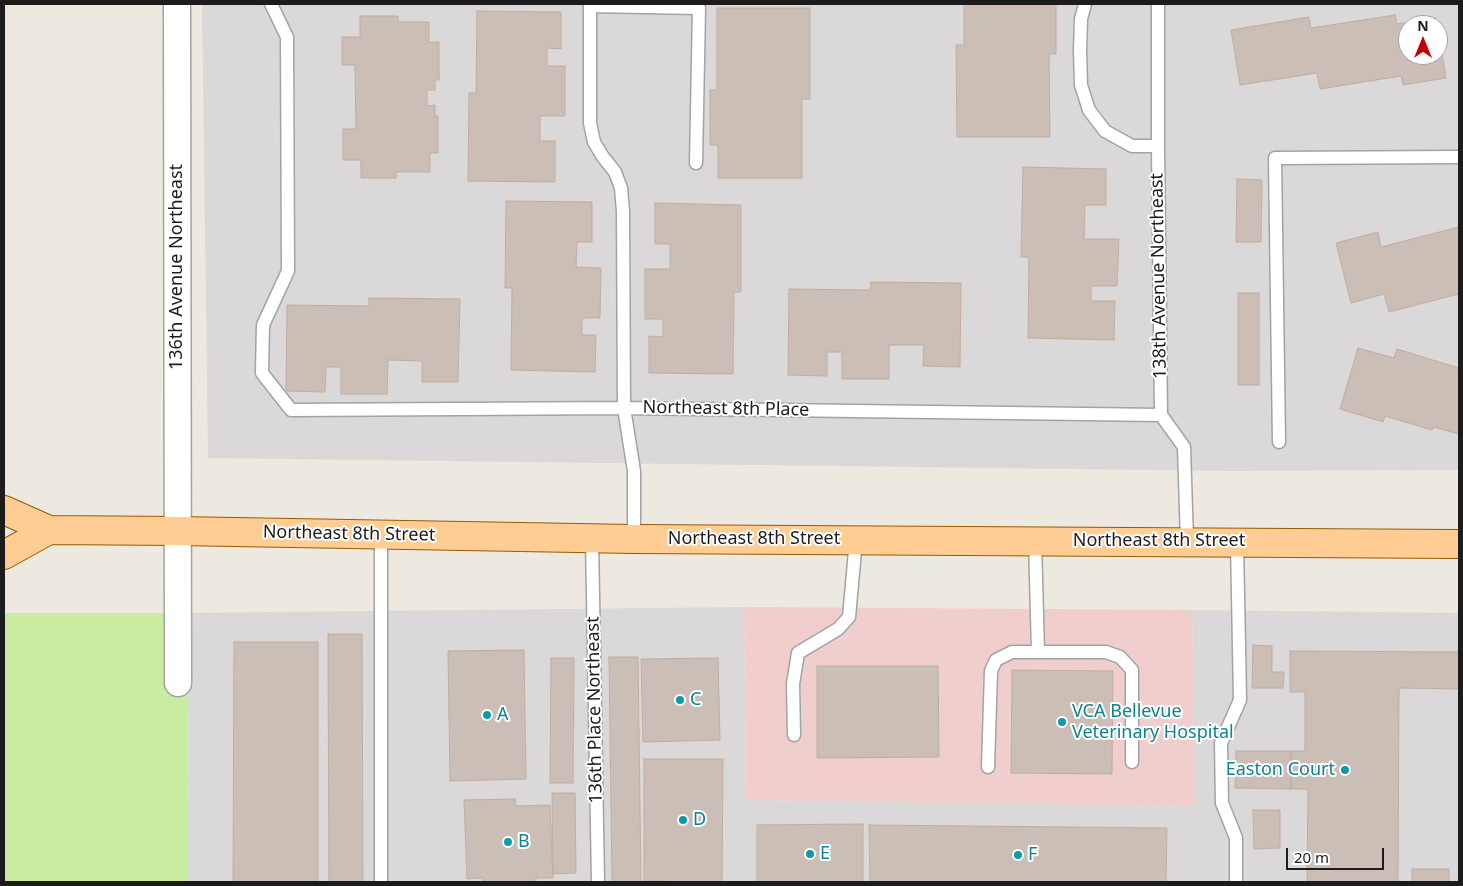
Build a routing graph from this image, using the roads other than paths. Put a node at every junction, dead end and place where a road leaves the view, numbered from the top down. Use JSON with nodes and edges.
{"nodes":[{"id":1,"x":177,"y":4,"type":"edge"},
{"id":2,"x":271,"y":4,"type":"edge"},
{"id":3,"x":1085,"y":4,"type":"edge"},
{"id":4,"x":1158,"y":4,"type":"edge"},
{"id":5,"x":590,"y":5,"type":"edge"},
{"id":6,"x":1158,"y":146,"type":"junction"},
{"id":7,"x":1459,"y":157,"type":"edge"},
{"id":8,"x":696,"y":163,"type":"dead end"},
{"id":9,"x":624,"y":408,"type":"junction"},
{"id":10,"x":1161,"y":414,"type":"junction"},
{"id":11,"x":1278,"y":442,"type":"dead end"},
{"id":12,"x":4,"y":510,"type":"edge"},
{"id":13,"x":49,"y":530,"type":"junction"},
{"id":14,"x":178,"y":531,"type":"junction"},
{"id":15,"x":381,"y":534,"type":"junction"},
{"id":16,"x":592,"y":538,"type":"junction"},
{"id":17,"x":634,"y":539,"type":"junction"},
{"id":18,"x":856,"y":540,"type":"junction"},
{"id":19,"x":1035,"y":541,"type":"junction"},
{"id":20,"x":1187,"y":541,"type":"junction"},
{"id":21,"x":1237,"y":542,"type":"junction"},
{"id":22,"x":1459,"y":544,"type":"edge"},
{"id":23,"x":4,"y":555,"type":"edge"},
{"id":24,"x":1038,"y":652,"type":"junction"},
{"id":25,"x":178,"y":683,"type":"dead end"},
{"id":26,"x":794,"y":734,"type":"dead end"},
{"id":27,"x":1132,"y":762,"type":"dead end"},
{"id":28,"x":988,"y":767,"type":"dead end"},
{"id":29,"x":381,"y":882,"type":"edge"},
{"id":30,"x":598,"y":882,"type":"edge"},
{"id":31,"x":1236,"y":882,"type":"edge"}],
"edges":[{"from":1,"to":14,"type":"street","name":"136th Avenue Northeast"},
{"from":2,"to":9,"type":"lane","name":"Northeast 8th Place"},
{"from":3,"to":6,"type":"lane"},
{"from":4,"to":6,"type":"lane","name":"138th Avenue Northeast"},
{"from":5,"to":8,"type":"lane"},
{"from":5,"to":9,"type":"lane"},
{"from":6,"to":10,"type":"lane","name":"138th Avenue Northeast"},
{"from":7,"to":11,"type":"lane"},
{"from":9,"to":10,"type":"lane","name":"Northeast 8th Place"},
{"from":9,"to":17,"type":"lane"},
{"from":10,"to":20,"type":"lane"},
{"from":12,"to":13,"type":"main road","name":"Northeast 8th Street"},
{"from":13,"to":14,"type":"main road","name":"Northeast 8th Street"},
{"from":13,"to":23,"type":"main road","name":"Northeast 8th Street"},
{"from":14,"to":15,"type":"main road","name":"Northeast 8th Street"},
{"from":14,"to":25,"type":"street","name":"136th Avenue Northeast"},
{"from":15,"to":16,"type":"main road","name":"Northeast 8th Street"},
{"from":15,"to":29,"type":"lane"},
{"from":16,"to":17,"type":"main road","name":"Northeast 8th Street"},
{"from":16,"to":30,"type":"lane","name":"136th Place Northeast"},
{"from":17,"to":18,"type":"main road","name":"Northeast 8th Street"},
{"from":18,"to":19,"type":"main road","name":"Northeast 8th Street"},
{"from":18,"to":26,"type":"lane"},
{"from":19,"to":20,"type":"main road","name":"Northeast 8th Street"},
{"from":19,"to":24,"type":"lane"},
{"from":20,"to":21,"type":"main road","name":"Northeast 8th Street"},
{"from":21,"to":22,"type":"main road","name":"Northeast 8th Street"},
{"from":21,"to":31,"type":"lane"},
{"from":24,"to":27,"type":"lane"},
{"from":24,"to":28,"type":"lane"}]}
